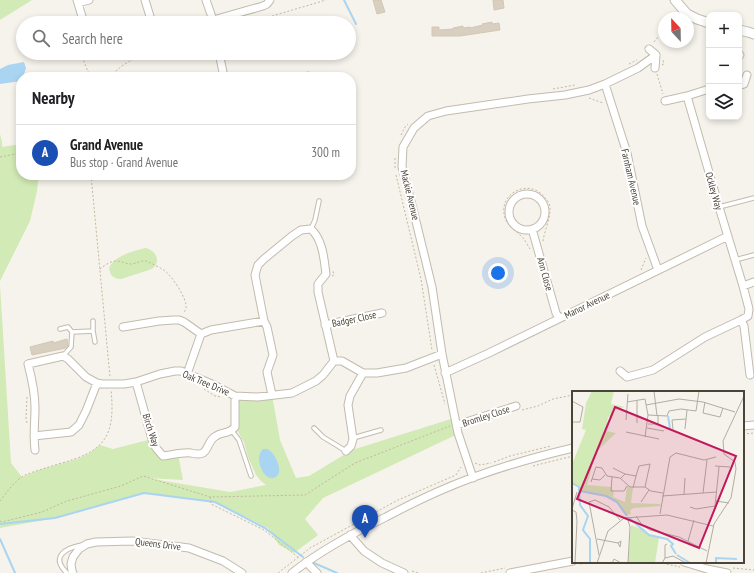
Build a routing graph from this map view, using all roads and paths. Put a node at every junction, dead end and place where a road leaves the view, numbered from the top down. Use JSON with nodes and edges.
{"nodes":[{"id":1,"x":89,"y":0,"type":"edge"},
{"id":2,"x":145,"y":0,"type":"edge"},
{"id":3,"x":206,"y":0,"type":"edge"},
{"id":4,"x":270,"y":0,"type":"edge"},
{"id":5,"x":326,"y":0,"type":"edge"},
{"id":6,"x":675,"y":0,"type":"edge"},
{"id":7,"x":78,"y":1,"type":"edge"},
{"id":8,"x":82,"y":16,"type":"edge"},
{"id":9,"x":150,"y":16,"type":"edge"},
{"id":10,"x":212,"y":16,"type":"edge"},
{"id":11,"x":232,"y":16,"type":"edge"},
{"id":12,"x":272,"y":16,"type":"edge"},
{"id":13,"x":706,"y":22,"type":"edge"},
{"id":14,"x":742,"y":31,"type":"edge"},
{"id":15,"x":754,"y":34,"type":"edge"},
{"id":16,"x":658,"y":37,"type":"edge"},
{"id":17,"x":650,"y":47,"type":"joint"},
{"id":18,"x":658,"y":56,"type":"junction"},
{"id":19,"x":642,"y":57,"type":"dead end"},
{"id":20,"x":84,"y":60,"type":"edge"},
{"id":21,"x":132,"y":60,"type":"edge"},
{"id":22,"x":220,"y":60,"type":"edge"},
{"id":23,"x":629,"y":64,"type":"dead end"},
{"id":24,"x":655,"y":68,"type":"junction"},
{"id":25,"x":88,"y":72,"type":"edge"},
{"id":26,"x":115,"y":72,"type":"edge"},
{"id":27,"x":223,"y":72,"type":"edge"},
{"id":28,"x":746,"y":75,"type":"dead end"},
{"id":29,"x":580,"y":84,"type":"dead end"},
{"id":30,"x":605,"y":84,"type":"junction"},
{"id":31,"x":742,"y":84,"type":"edge"},
{"id":32,"x":549,"y":89,"type":"dead end"},
{"id":33,"x":706,"y":90,"type":"edge"},
{"id":34,"x":687,"y":96,"type":"junction"},
{"id":35,"x":589,"y":98,"type":"dead end"},
{"id":36,"x":665,"y":99,"type":"joint"},
{"id":37,"x":606,"y":104,"type":"dead end"},
{"id":38,"x":409,"y":123,"type":"dead end"},
{"id":39,"x":399,"y":140,"type":"dead end"},
{"id":40,"x":396,"y":153,"type":"dead end"},
{"id":41,"x":16,"y":154,"type":"edge"},
{"id":42,"x":0,"y":157,"type":"edge"},
{"id":43,"x":91,"y":180,"type":"edge"},
{"id":44,"x":754,"y":198,"type":"edge"},
{"id":45,"x":320,"y":201,"type":"dead end"},
{"id":46,"x":719,"y":207,"type":"junction"},
{"id":47,"x":311,"y":229,"type":"junction"},
{"id":48,"x":532,"y":229,"type":"junction"},
{"id":49,"x":728,"y":236,"type":"junction"},
{"id":50,"x":754,"y":254,"type":"edge"},
{"id":51,"x":646,"y":257,"type":"dead end"},
{"id":52,"x":735,"y":260,"type":"junction"},
{"id":53,"x":100,"y":269,"type":"junction"},
{"id":54,"x":333,"y":269,"type":"dead end"},
{"id":55,"x":658,"y":270,"type":"junction"},
{"id":56,"x":327,"y":278,"type":"dead end"},
{"id":57,"x":640,"y":278,"type":"junction"},
{"id":58,"x":754,"y":282,"type":"edge"},
{"id":59,"x":743,"y":286,"type":"junction"},
{"id":60,"x":382,"y":313,"type":"dead end"},
{"id":61,"x":559,"y":318,"type":"junction"},
{"id":62,"x":180,"y":320,"type":"junction"},
{"id":63,"x":741,"y":320,"type":"junction"},
{"id":64,"x":92,"y":321,"type":"dead end"},
{"id":65,"x":264,"y":321,"type":"junction"},
{"id":66,"x":325,"y":325,"type":"junction"},
{"id":67,"x":123,"y":327,"type":"dead end"},
{"id":68,"x":60,"y":329,"type":"dead end"},
{"id":69,"x":93,"y":331,"type":"junction"},
{"id":70,"x":72,"y":332,"type":"junction"},
{"id":71,"x":201,"y":334,"type":"junction"},
{"id":72,"x":95,"y":342,"type":"dead end"},
{"id":73,"x":442,"y":354,"type":"junction"},
{"id":74,"x":63,"y":356,"type":"junction"},
{"id":75,"x":433,"y":358,"type":"junction"},
{"id":76,"x":334,"y":361,"type":"junction"},
{"id":77,"x":620,"y":371,"type":"dead end"},
{"id":78,"x":363,"y":373,"type":"junction"},
{"id":79,"x":446,"y":373,"type":"junction"},
{"id":80,"x":187,"y":374,"type":"junction"},
{"id":81,"x":750,"y":375,"type":"dead end"},
{"id":82,"x":136,"y":382,"type":"junction"},
{"id":83,"x":97,"y":383,"type":"junction"},
{"id":84,"x":110,"y":385,"type":"junction"},
{"id":85,"x":203,"y":388,"type":"dead end"},
{"id":86,"x":235,"y":396,"type":"junction"},
{"id":87,"x":272,"y":396,"type":"junction"},
{"id":88,"x":226,"y":398,"type":"dead end"},
{"id":89,"x":516,"y":406,"type":"dead end"},
{"id":90,"x":446,"y":409,"type":"dead end"},
{"id":91,"x":754,"y":425,"type":"edge"},
{"id":92,"x":457,"y":426,"type":"junction"},
{"id":93,"x":744,"y":426,"type":"edge"},
{"id":94,"x":314,"y":428,"type":"dead end"},
{"id":95,"x":381,"y":430,"type":"dead end"},
{"id":96,"x":232,"y":431,"type":"junction"},
{"id":97,"x":754,"y":433,"type":"edge"},
{"id":98,"x":744,"y":434,"type":"edge"},
{"id":99,"x":34,"y":436,"type":"junction"},
{"id":100,"x":353,"y":438,"type":"junction"},
{"id":101,"x":572,"y":448,"type":"edge"},
{"id":102,"x":35,"y":450,"type":"dead end"},
{"id":103,"x":346,"y":451,"type":"joint"},
{"id":104,"x":572,"y":456,"type":"edge"},
{"id":105,"x":530,"y":467,"type":"dead end"},
{"id":106,"x":251,"y":476,"type":"dead end"},
{"id":107,"x":473,"y":478,"type":"junction"},
{"id":108,"x":210,"y":497,"type":"junction"},
{"id":109,"x":0,"y":501,"type":"edge"},
{"id":110,"x":0,"y":521,"type":"edge"},
{"id":111,"x":350,"y":535,"type":"junction"},
{"id":112,"x":87,"y":544,"type":"junction"},
{"id":113,"x":310,"y":548,"type":"dead end"},
{"id":114,"x":298,"y":558,"type":"junction"},
{"id":115,"x":572,"y":561,"type":"edge"},
{"id":116,"x":306,"y":562,"type":"junction"},
{"id":117,"x":666,"y":563,"type":"edge"},
{"id":118,"x":683,"y":565,"type":"edge"},
{"id":119,"x":67,"y":573,"type":"edge"},
{"id":120,"x":73,"y":573,"type":"edge"},
{"id":121,"x":242,"y":573,"type":"edge"},
{"id":122,"x":278,"y":573,"type":"edge"},
{"id":123,"x":292,"y":573,"type":"edge"},
{"id":124,"x":317,"y":573,"type":"edge"},
{"id":125,"x":404,"y":573,"type":"edge"},
{"id":126,"x":510,"y":573,"type":"edge"},
{"id":127,"x":727,"y":573,"type":"edge"}],
"edges":[{"from":1,"to":7,"type":"street"},
{"from":2,"to":9,"type":"street"},
{"from":3,"to":10,"type":"street"},
{"from":4,"to":11,"type":"street"},
{"from":5,"to":12,"type":"path"},
{"from":6,"to":13,"type":"street"},
{"from":7,"to":8,"type":"street"},
{"from":14,"to":15,"type":"street"},
{"from":16,"to":17,"type":"path"},
{"from":17,"to":18,"type":"street"},
{"from":18,"to":24,"type":"street"},
{"from":18,"to":24,"type":"path"},
{"from":18,"to":30,"type":"street","name":"Mackie Avenue"},
{"from":19,"to":23,"type":"path"},
{"from":20,"to":25,"type":"path"},
{"from":21,"to":26,"type":"path"},
{"from":22,"to":27,"type":"street"},
{"from":24,"to":36,"type":"path"},
{"from":28,"to":31,"type":"street"},
{"from":29,"to":32,"type":"path"},
{"from":30,"to":55,"type":"street","name":"Farnham Avenue"},
{"from":30,"to":73,"type":"street","name":"Mackie Avenue"},
{"from":33,"to":34,"type":"street"},
{"from":34,"to":36,"type":"street"},
{"from":34,"to":46,"type":"street","name":"Ockley Way"},
{"from":35,"to":37,"type":"path"},
{"from":38,"to":39,"type":"path"},
{"from":40,"to":75,"type":"path"},
{"from":41,"to":42,"type":"path"},
{"from":43,"to":53,"type":"path"},
{"from":44,"to":46,"type":"lane"},
{"from":45,"to":47,"type":"lane"},
{"from":46,"to":49,"type":"street","name":"Ockley Way"},
{"from":47,"to":65,"type":"street"},
{"from":47,"to":66,"type":"street","name":"Badger Close"},
{"from":48,"to":48,"type":"street"},
{"from":48,"to":61,"type":"street","name":"Ann Close"},
{"from":49,"to":52,"type":"street","name":"Ockley Way"},
{"from":49,"to":55,"type":"street","name":"Manor Avenue"},
{"from":50,"to":52,"type":"lane"},
{"from":51,"to":57,"type":"path"},
{"from":52,"to":59,"type":"street","name":"Ockley Way"},
{"from":53,"to":62,"type":"path"},
{"from":53,"to":84,"type":"path"},
{"from":54,"to":56,"type":"path"},
{"from":55,"to":57,"type":"street","name":"Manor Avenue"},
{"from":57,"to":61,"type":"street","name":"Manor Avenue"},
{"from":58,"to":59,"type":"street"},
{"from":59,"to":63,"type":"street","name":"Ockley Way"},
{"from":60,"to":66,"type":"street","name":"Badger Close"},
{"from":61,"to":79,"type":"street","name":"Manor Avenue"},
{"from":62,"to":67,"type":"street"},
{"from":62,"to":71,"type":"street"},
{"from":63,"to":77,"type":"street"},
{"from":63,"to":81,"type":"street"},
{"from":64,"to":69,"type":"lane"},
{"from":65,"to":71,"type":"street"},
{"from":65,"to":87,"type":"street"},
{"from":66,"to":76,"type":"street","name":"Badger Close"},
{"from":68,"to":70,"type":"lane"},
{"from":69,"to":70,"type":"lane"},
{"from":69,"to":72,"type":"lane"},
{"from":70,"to":74,"type":"lane"},
{"from":71,"to":80,"type":"street"},
{"from":73,"to":75,"type":"street"},
{"from":73,"to":79,"type":"street","name":"Mackie Avenue"},
{"from":74,"to":83,"type":"street","name":"Oak Tree Drive"},
{"from":74,"to":99,"type":"street"},
{"from":75,"to":78,"type":"street"},
{"from":75,"to":90,"type":"path"},
{"from":76,"to":78,"type":"street"},
{"from":76,"to":87,"type":"street","name":"Oak Tree Drive"},
{"from":78,"to":100,"type":"street"},
{"from":79,"to":92,"type":"street","name":"Mackie Avenue"},
{"from":80,"to":82,"type":"street","name":"Oak Tree Drive"},
{"from":80,"to":86,"type":"street","name":"Oak Tree Drive"},
{"from":82,"to":84,"type":"street","name":"Oak Tree Drive"},
{"from":82,"to":96,"type":"street","name":"Birch Way"},
{"from":83,"to":84,"type":"street","name":"Oak Tree Drive"},
{"from":83,"to":99,"type":"street"},
{"from":84,"to":109,"type":"path"},
{"from":85,"to":88,"type":"path"},
{"from":86,"to":87,"type":"street","name":"Oak Tree Drive"},
{"from":86,"to":96,"type":"street"},
{"from":89,"to":92,"type":"street","name":"Bromley Close"},
{"from":91,"to":93,"type":"street"},
{"from":92,"to":107,"type":"street","name":"Mackie Avenue"},
{"from":92,"to":108,"type":"path"},
{"from":94,"to":103,"type":"lane"},
{"from":95,"to":100,"type":"lane"},
{"from":96,"to":106,"type":"lane"},
{"from":97,"to":98,"type":"path"},
{"from":99,"to":102,"type":"street"},
{"from":100,"to":103,"type":"street"},
{"from":101,"to":107,"type":"street"},
{"from":104,"to":105,"type":"path"},
{"from":107,"to":111,"type":"street"},
{"from":108,"to":110,"type":"path"},
{"from":108,"to":114,"type":"path"},
{"from":111,"to":116,"type":"street"},
{"from":111,"to":125,"type":"street"},
{"from":112,"to":119,"type":"lane"},
{"from":112,"to":120,"type":"street"},
{"from":112,"to":121,"type":"street","name":"Queens Drive"},
{"from":113,"to":114,"type":"path"},
{"from":114,"to":122,"type":"path"},
{"from":115,"to":126,"type":"street"},
{"from":116,"to":123,"type":"street"},
{"from":116,"to":124,"type":"street"},
{"from":117,"to":118,"type":"path"},
{"from":118,"to":127,"type":"street"}]}
